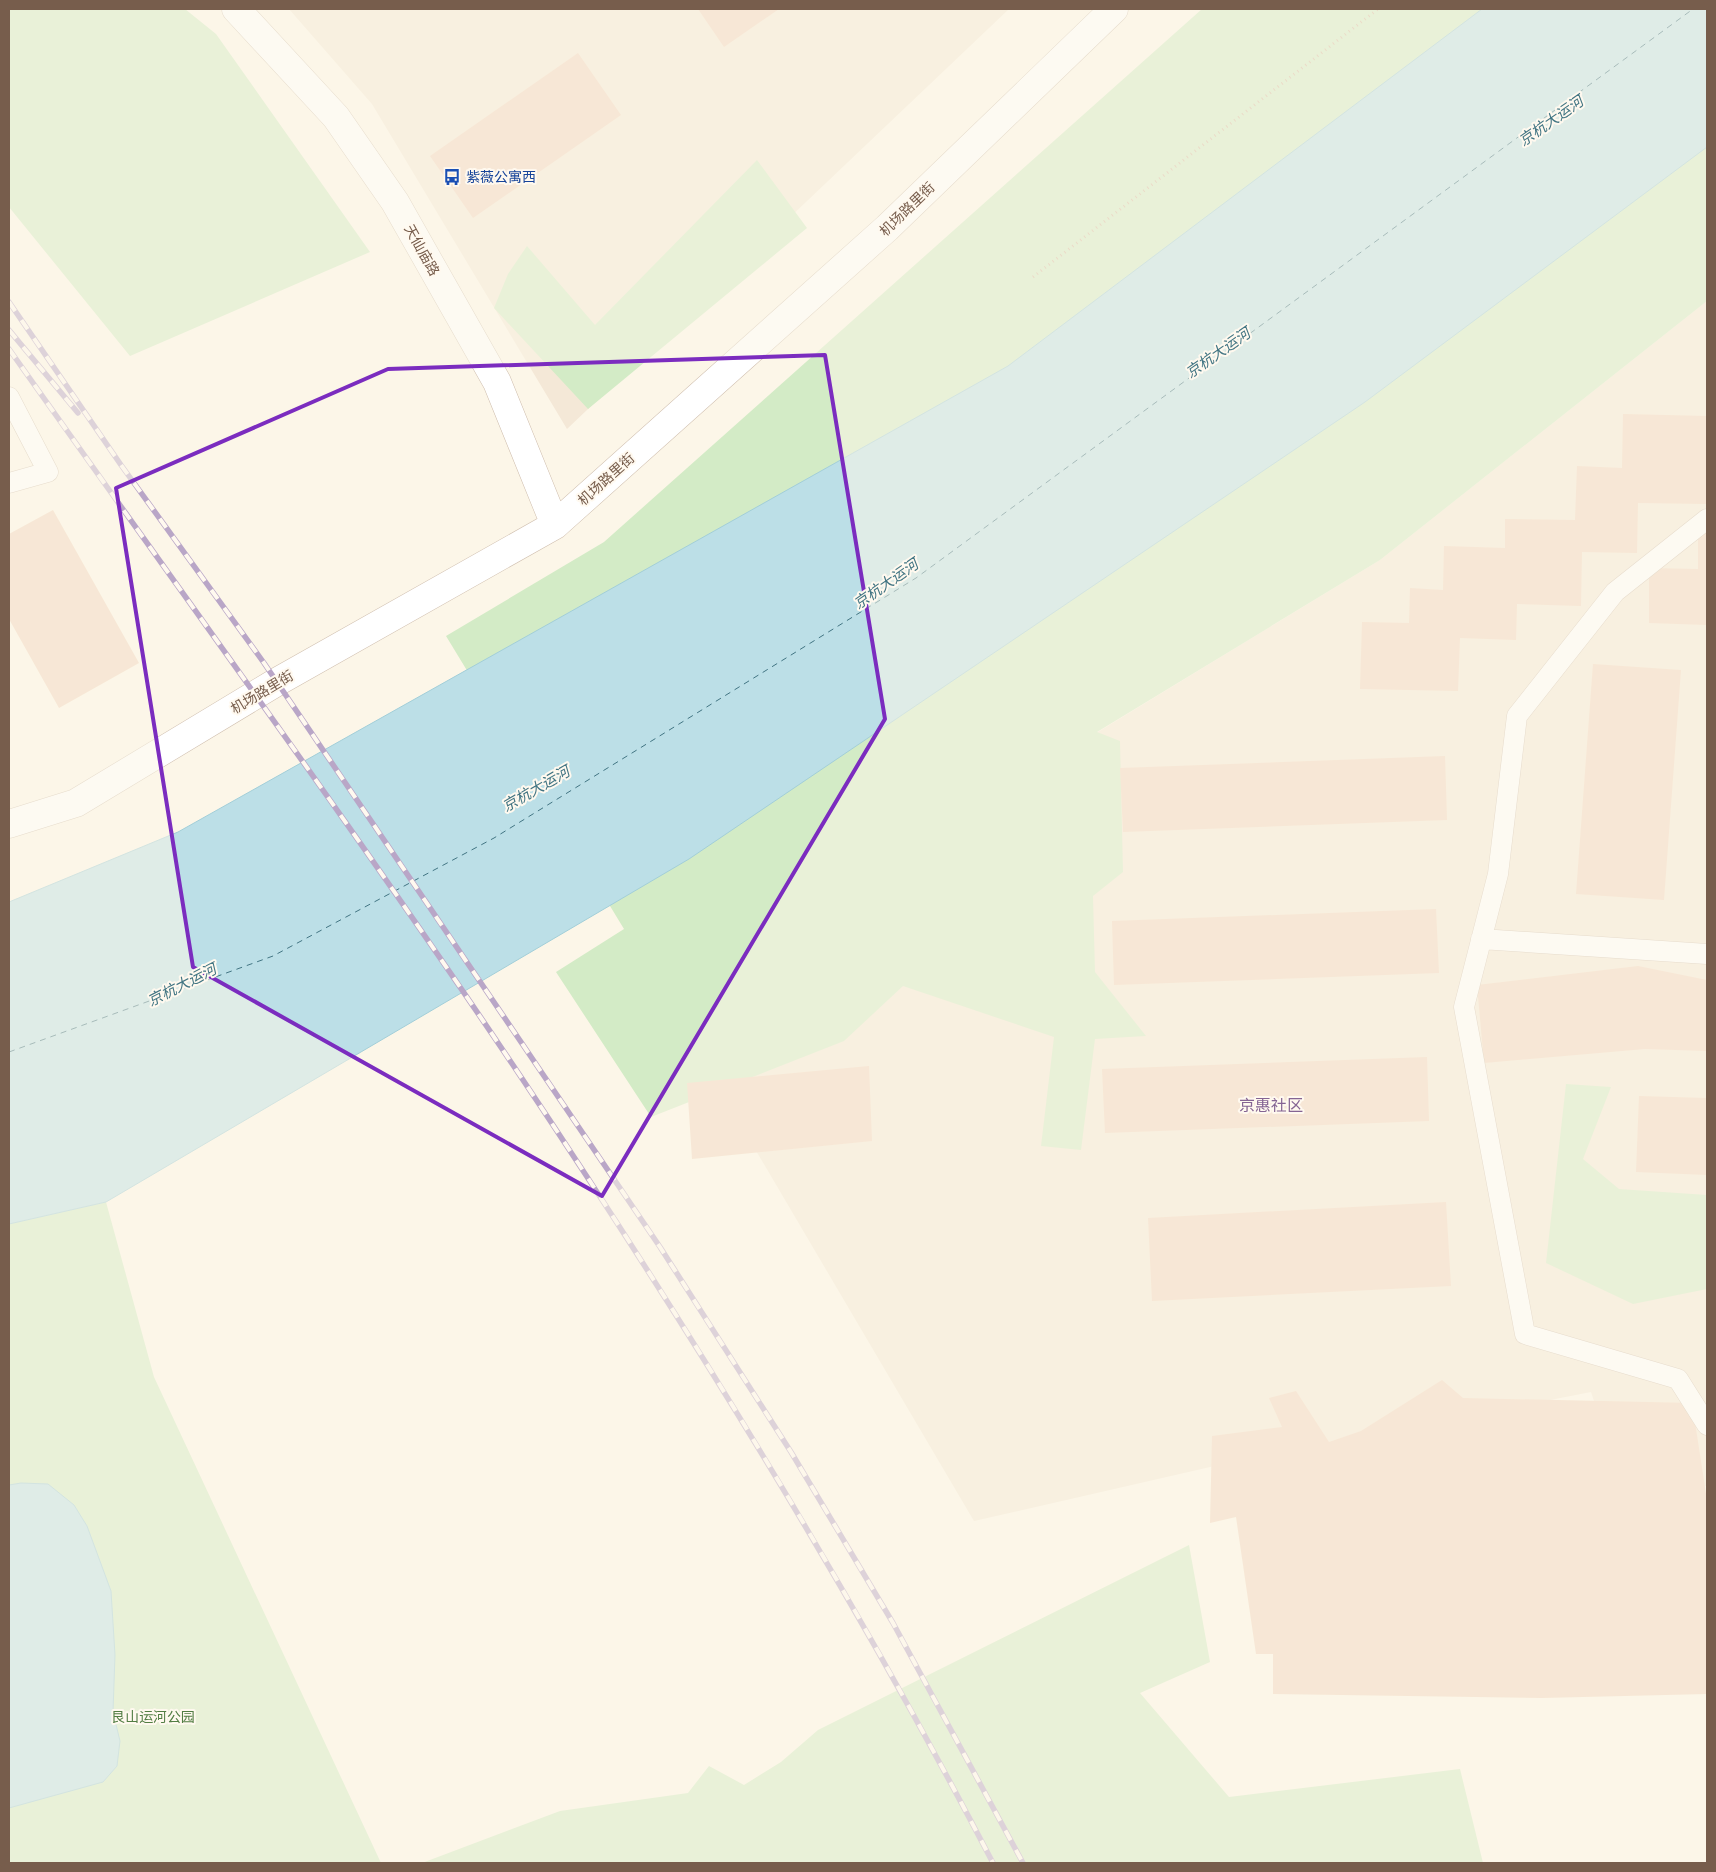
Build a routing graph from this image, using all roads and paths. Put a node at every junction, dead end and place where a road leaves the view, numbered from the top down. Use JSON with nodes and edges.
{"nodes":[{"id":1,"x":236,"y":9,"type":"edge"},
{"id":2,"x":1114,"y":9,"type":"edge"},
{"id":3,"x":1378,"y":9,"type":"edge"},
{"id":4,"x":1032,"y":277,"type":"dead end"},
{"id":5,"x":9,"y":397,"type":"edge"},
{"id":6,"x":9,"y":483,"type":"edge"},
{"id":7,"x":1707,"y":519,"type":"edge"},
{"id":8,"x":554,"y":525,"type":"junction"},
{"id":9,"x":9,"y":824,"type":"edge"},
{"id":10,"x":1481,"y":939,"type":"junction"},
{"id":11,"x":1707,"y":954,"type":"edge"},
{"id":12,"x":1707,"y":1425,"type":"edge"}],
"edges":[{"from":1,"to":8,"type":"street","name":"天仙庙路"},
{"from":2,"to":8,"type":"street","name":"机场路里街"},
{"from":3,"to":4,"type":"path"},
{"from":5,"to":6,"type":"lane"},
{"from":7,"to":10,"type":"lane"},
{"from":8,"to":9,"type":"street","name":"机场路里街"},
{"from":10,"to":11,"type":"lane"},
{"from":10,"to":12,"type":"lane"}]}
